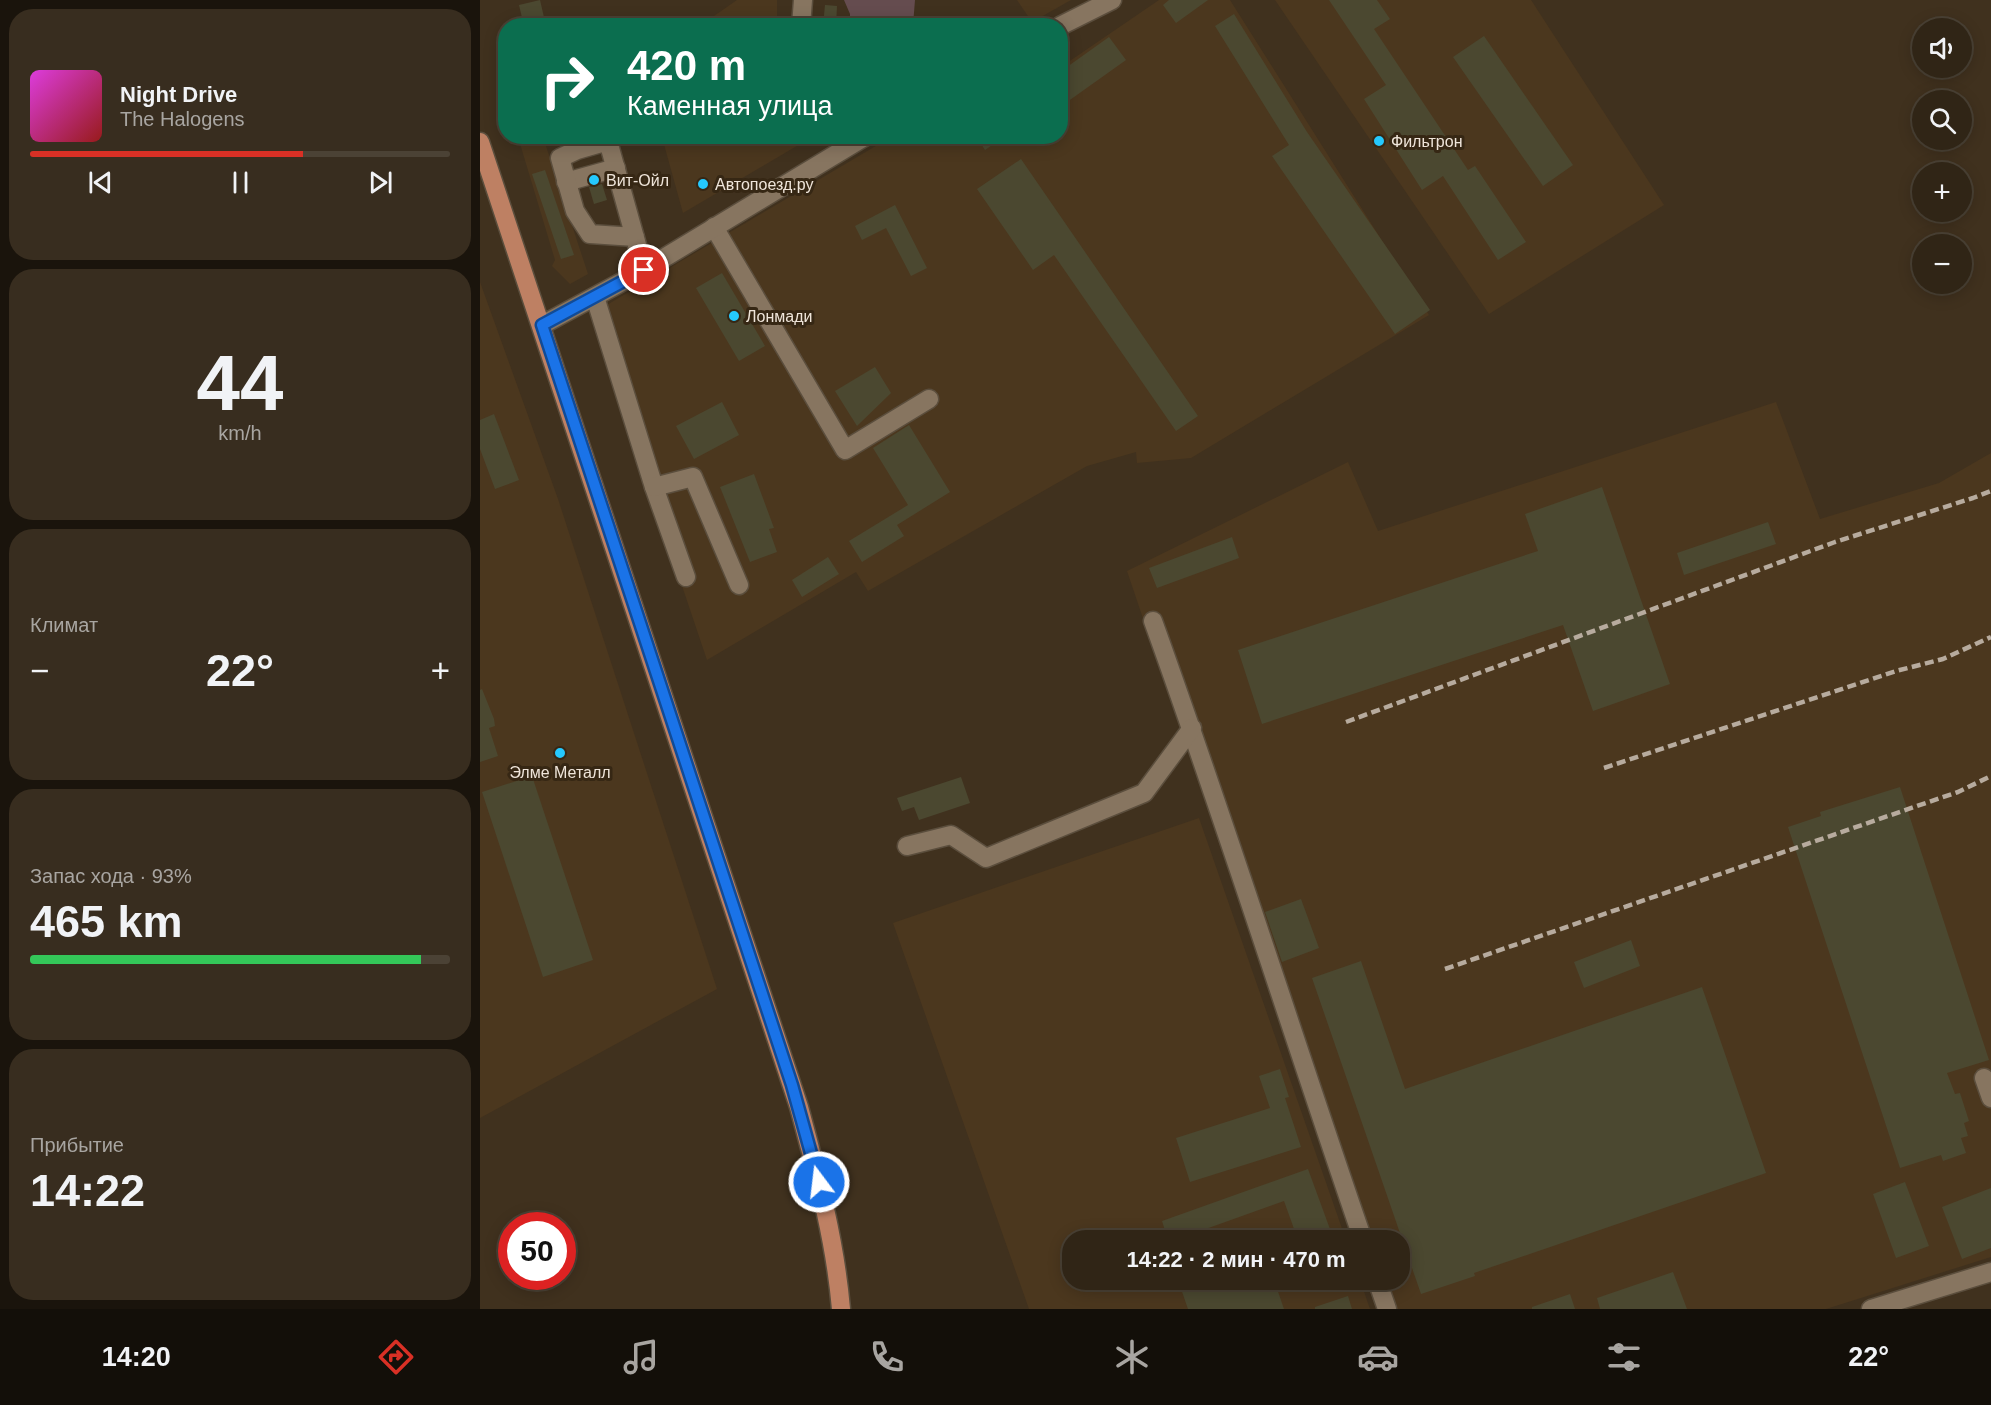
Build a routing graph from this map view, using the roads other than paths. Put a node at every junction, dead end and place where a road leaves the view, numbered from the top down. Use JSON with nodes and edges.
{"nodes":[{"id":1,"x":802,"y":0,"type":"edge"},
{"id":2,"x":1112,"y":0,"type":"edge"},
{"id":3,"x":801,"y":18,"type":"edge"},
{"id":4,"x":1068,"y":22,"type":"edge"},
{"id":5,"x":480,"y":142,"type":"edge"},
{"id":6,"x":598,"y":144,"type":"edge"},
{"id":7,"x":609,"y":144,"type":"edge"},
{"id":8,"x":852,"y":144,"type":"edge"},
{"id":9,"x":616,"y":168,"type":"junction"},
{"id":10,"x":566,"y":182,"type":"junction"},
{"id":11,"x":714,"y":227,"type":"junction"},
{"id":12,"x":635,"y":237,"type":"junction"},
{"id":13,"x":644,"y":270,"type":"junction"},
{"id":14,"x":596,"y":297,"type":"junction"},
{"id":15,"x":542,"y":325,"type":"junction"},
{"id":16,"x":929,"y":399,"type":"dead end"},
{"id":17,"x":654,"y":487,"type":"junction"},
{"id":18,"x":686,"y":577,"type":"dead end"},
{"id":19,"x":739,"y":585,"type":"dead end"},
{"id":20,"x":1153,"y":621,"type":"dead end"},
{"id":21,"x":1192,"y":728,"type":"junction"},
{"id":22,"x":907,"y":846,"type":"dead end"},
{"id":23,"x":1984,"y":1078,"type":"dead end"},
{"id":24,"x":1991,"y":1098,"type":"edge"},
{"id":25,"x":1360,"y":1230,"type":"edge"},
{"id":26,"x":1991,"y":1272,"type":"edge"},
{"id":27,"x":1380,"y":1290,"type":"edge"},
{"id":28,"x":841,"y":1309,"type":"edge"},
{"id":29,"x":1387,"y":1309,"type":"edge"},
{"id":30,"x":1871,"y":1309,"type":"edge"}],
"edges":[{"from":1,"to":3,"type":"street"},
{"from":2,"to":4,"type":"street"},
{"from":5,"to":15,"type":"main road"},
{"from":6,"to":10,"type":"street"},
{"from":7,"to":9,"type":"street"},
{"from":8,"to":11,"type":"street"},
{"from":9,"to":10,"type":"street"},
{"from":9,"to":12,"type":"street"},
{"from":10,"to":12,"type":"street"},
{"from":11,"to":13,"type":"street"},
{"from":11,"to":16,"type":"street"},
{"from":12,"to":13,"type":"street"},
{"from":13,"to":14,"type":"street"},
{"from":14,"to":15,"type":"street"},
{"from":14,"to":17,"type":"street"},
{"from":15,"to":28,"type":"main road"},
{"from":17,"to":18,"type":"street"},
{"from":17,"to":19,"type":"street"},
{"from":20,"to":21,"type":"street"},
{"from":21,"to":22,"type":"street"},
{"from":21,"to":25,"type":"street"},
{"from":23,"to":24,"type":"street"},
{"from":26,"to":30,"type":"street"},
{"from":27,"to":29,"type":"street"}]}
